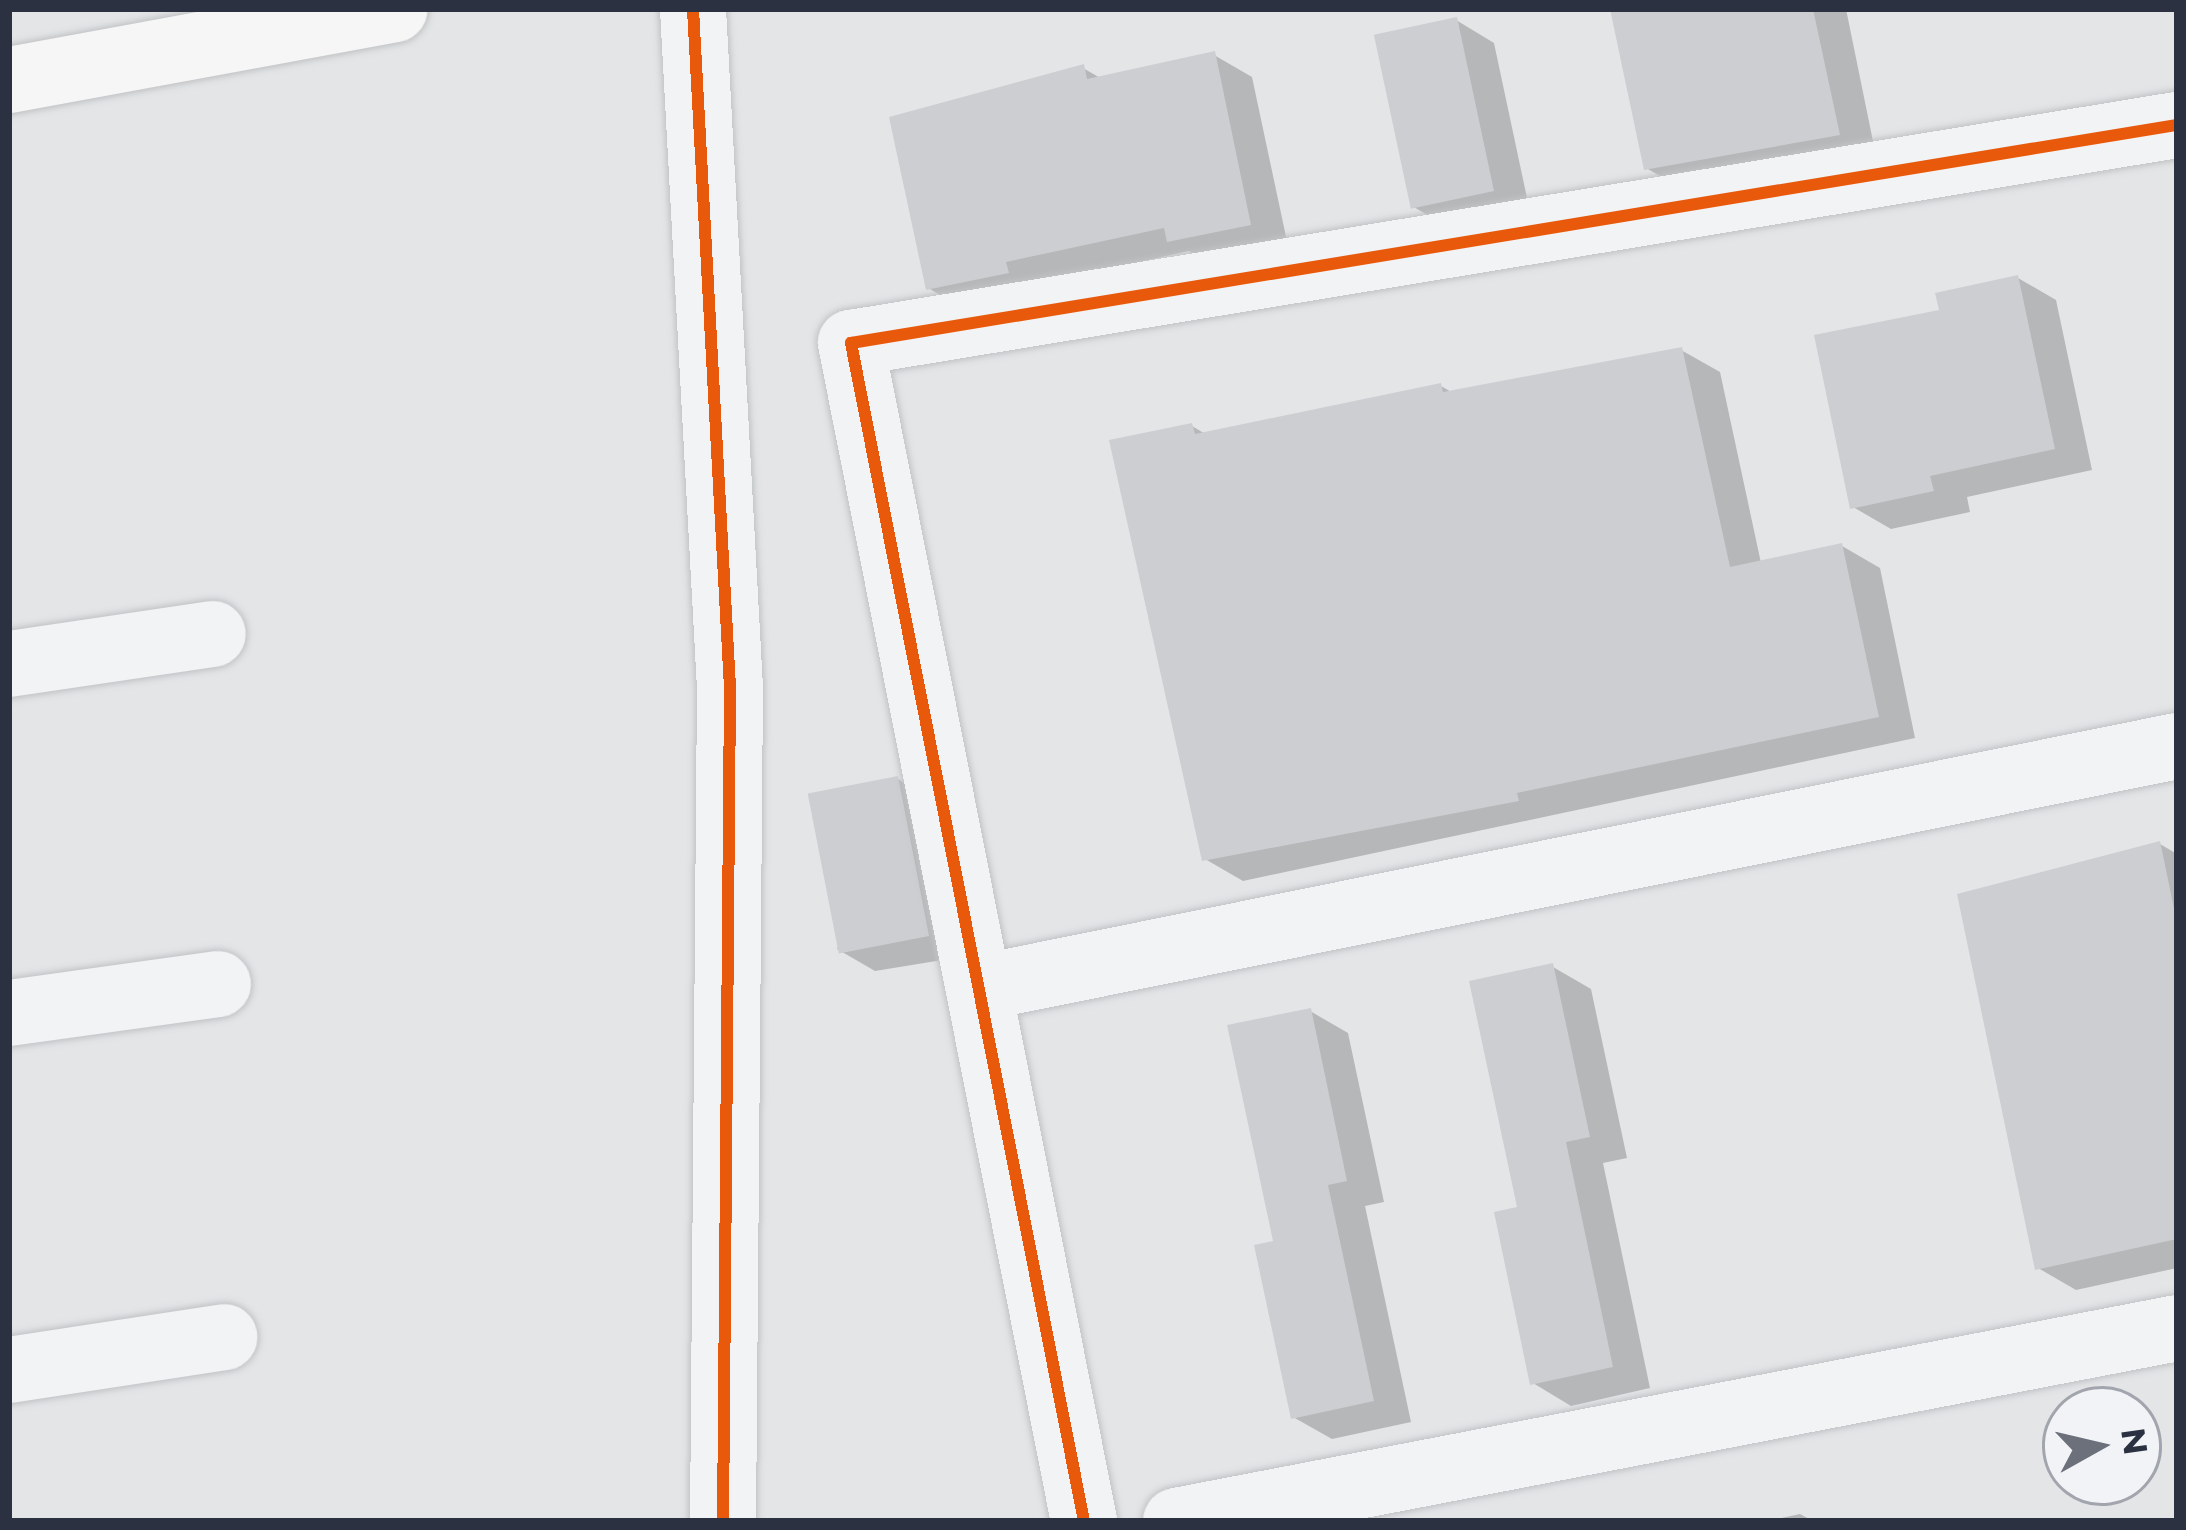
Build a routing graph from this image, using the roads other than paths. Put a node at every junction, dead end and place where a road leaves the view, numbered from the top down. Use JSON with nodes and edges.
{"nodes":[{"id":1,"x":395,"y":9,"type":"edge"},
{"id":2,"x":693,"y":9,"type":"edge"},
{"id":3,"x":9,"y":80,"type":"edge"},
{"id":4,"x":2177,"y":125,"type":"edge"},
{"id":5,"x":213,"y":634,"type":"dead end"},
{"id":6,"x":9,"y":664,"type":"edge"},
{"id":7,"x":2177,"y":746,"type":"edge"},
{"id":8,"x":218,"y":984,"type":"dead end"},
{"id":9,"x":979,"y":988,"type":"junction"},
{"id":10,"x":9,"y":1013,"type":"edge"},
{"id":11,"x":2177,"y":1328,"type":"edge"},
{"id":12,"x":224,"y":1337,"type":"dead end"},
{"id":13,"x":9,"y":1370,"type":"edge"},
{"id":14,"x":723,"y":1521,"type":"edge"},
{"id":15,"x":1084,"y":1521,"type":"edge"},
{"id":16,"x":1176,"y":1521,"type":"edge"}],
"edges":[{"from":1,"to":3,"type":"main road"},
{"from":2,"to":14,"type":"street"},
{"from":4,"to":9,"type":"street"},
{"from":5,"to":6,"type":"street"},
{"from":7,"to":9,"type":"street"},
{"from":8,"to":10,"type":"street"},
{"from":9,"to":15,"type":"street"},
{"from":11,"to":16,"type":"street"},
{"from":12,"to":13,"type":"street"}]}
